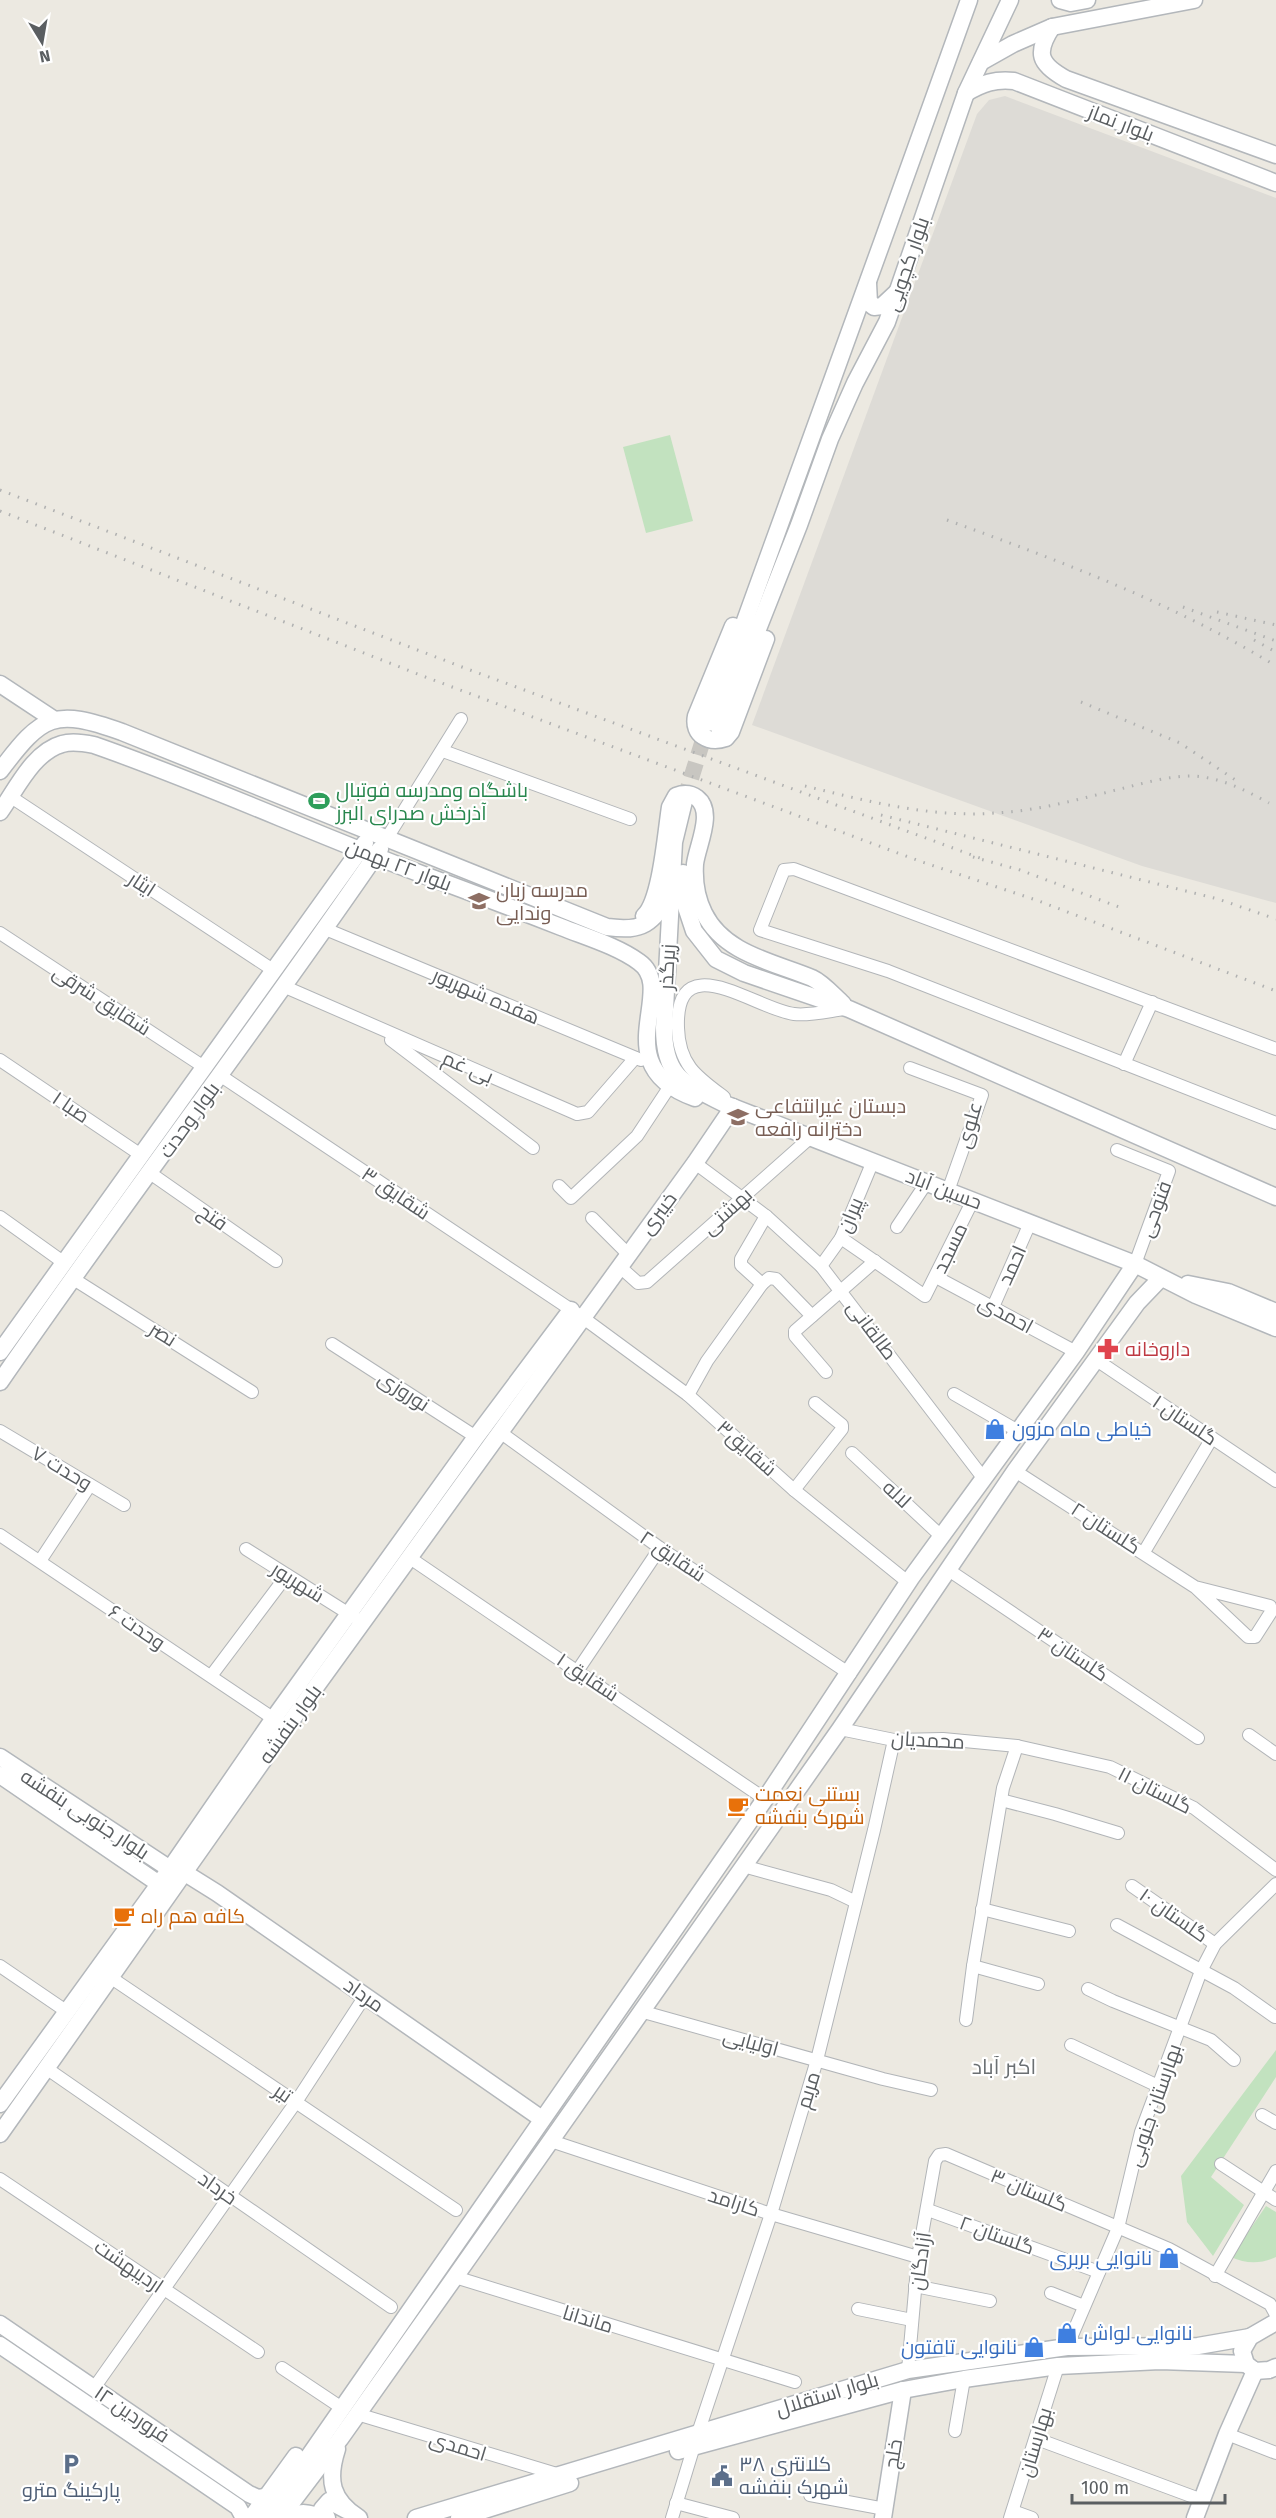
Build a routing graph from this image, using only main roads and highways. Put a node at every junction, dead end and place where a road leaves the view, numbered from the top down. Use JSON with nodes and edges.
{"nodes":[{"id":1,"x":969,"y":0,"type":"edge"},
{"id":2,"x":1010,"y":0,"type":"edge"},
{"id":3,"x":1060,"y":0,"type":"edge"},
{"id":4,"x":1087,"y":0,"type":"edge"},
{"id":5,"x":1194,"y":0,"type":"edge"},
{"id":6,"x":1052,"y":27,"type":"junction"},
{"id":7,"x":981,"y":62,"type":"junction"},
{"id":8,"x":966,"y":93,"type":"junction"},
{"id":9,"x":1276,"y":155,"type":"edge"},
{"id":10,"x":1276,"y":183,"type":"edge"},
{"id":11,"x":868,"y":282,"type":"junction"},
{"id":12,"x":898,"y":290,"type":"junction"},
{"id":13,"x":792,"y":521,"type":"junction"},
{"id":14,"x":0,"y":684,"type":"edge"},
{"id":15,"x":53,"y":720,"type":"junction"},
{"id":16,"x":713,"y":726,"type":"tunnel mouth"},
{"id":17,"x":0,"y":771,"type":"edge"},
{"id":18,"x":688,"y":802,"type":"tunnel mouth"},
{"id":19,"x":0,"y":812,"type":"edge"},
{"id":20,"x":380,"y":835,"type":"junction"},
{"id":21,"x":367,"y":854,"type":"junction"},
{"id":22,"x":351,"y":877,"type":"junction"},
{"id":23,"x":677,"y":895,"type":"junction"},
{"id":24,"x":532,"y":896,"type":"junction"},
{"id":25,"x":564,"y":908,"type":"junction"},
{"id":26,"x":524,"y":913,"type":"junction"},
{"id":27,"x":849,"y":1009,"type":"junction"},
{"id":28,"x":733,"y":1107,"type":"junction"},
{"id":29,"x":1276,"y":1197,"type":"edge"},
{"id":30,"x":85,"y":1246,"type":"junction"},
{"id":31,"x":1135,"y":1264,"type":"junction"},
{"id":32,"x":1161,"y":1278,"type":"junction"},
{"id":33,"x":1117,"y":1289,"type":"junction"},
{"id":34,"x":1137,"y":1303,"type":"junction"},
{"id":35,"x":1276,"y":1312,"type":"edge"},
{"id":36,"x":577,"y":1313,"type":"joint"},
{"id":37,"x":1276,"y":1328,"type":"edge"},
{"id":38,"x":2,"y":1344,"type":"edge"},
{"id":39,"x":528,"y":1381,"type":"junction"},
{"id":40,"x":0,"y":1382,"type":"edge"},
{"id":41,"x":922,"y":1562,"type":"junction"},
{"id":42,"x":944,"y":1573,"type":"junction"},
{"id":43,"x":910,"y":1581,"type":"junction"},
{"id":44,"x":930,"y":1594,"type":"junction"},
{"id":45,"x":356,"y":1618,"type":"junction"},
{"id":46,"x":0,"y":1758,"type":"edge"},
{"id":47,"x":0,"y":1775,"type":"edge"},
{"id":48,"x":177,"y":1871,"type":"junction"},
{"id":49,"x":709,"y":1879,"type":"junction"},
{"id":50,"x":164,"y":1887,"type":"junction"},
{"id":51,"x":725,"y":1890,"type":"junction"},
{"id":52,"x":691,"y":1904,"type":"junction"},
{"id":53,"x":707,"y":1915,"type":"junction"},
{"id":54,"x":0,"y":2104,"type":"edge"},
{"id":55,"x":542,"y":2120,"type":"junction"},
{"id":56,"x":1,"y":2130,"type":"edge"},
{"id":57,"x":1276,"y":2322,"type":"edge"},
{"id":58,"x":0,"y":2324,"type":"edge"},
{"id":59,"x":1250,"y":2337,"type":"junction"},
{"id":60,"x":0,"y":2345,"type":"edge"},
{"id":61,"x":1264,"y":2368,"type":"edge"},
{"id":62,"x":903,"y":2390,"type":"junction"},
{"id":63,"x":349,"y":2411,"type":"junction"},
{"id":64,"x":340,"y":2439,"type":"junction"},
{"id":65,"x":696,"y":2439,"type":"junction"},
{"id":66,"x":249,"y":2507,"type":"edge"},
{"id":67,"x":884,"y":2513,"type":"edge"},
{"id":68,"x":353,"y":2514,"type":"edge"},
{"id":69,"x":266,"y":2518,"type":"edge"},
{"id":70,"x":280,"y":2518,"type":"edge"},
{"id":71,"x":288,"y":2518,"type":"edge"},
{"id":72,"x":325,"y":2518,"type":"edge"},
{"id":73,"x":416,"y":2518,"type":"edge"},
{"id":74,"x":459,"y":2518,"type":"edge"},
{"id":75,"x":1195,"y":2518,"type":"edge"}],
"edges":[{"from":1,"to":11,"type":"main road","name":"بلوار کچویی"},
{"from":2,"to":7,"type":"main road","name":"بلوار کچویی"},
{"from":3,"to":4,"type":"main road"},
{"from":5,"to":6,"type":"main road"},
{"from":6,"to":7,"type":"main road"},
{"from":6,"to":9,"type":"main road","name":"بلوار نماز"},
{"from":7,"to":8,"type":"main road","name":"بلوار کچویی"},
{"from":8,"to":10,"type":"main road","name":"بلوار نماز"},
{"from":8,"to":12,"type":"main road","name":"بلوار کچویی"},
{"from":11,"to":12,"type":"main road"},
{"from":11,"to":13,"type":"main road","name":"بلوار کچویی"},
{"from":12,"to":13,"type":"main road","name":"بلوار کچویی"},
{"from":13,"to":13,"type":"main road"},
{"from":13,"to":16,"type":"main road"},
{"from":14,"to":15,"type":"main road"},
{"from":15,"to":17,"type":"main road"},
{"from":15,"to":20,"type":"main road","name":"بلوار ۲۲ بهمن"},
{"from":18,"to":23,"type":"main road","name":"زیرگذر"},
{"from":19,"to":21,"type":"main road","name":"بلوار ۲۲ بهمن"},
{"from":20,"to":21,"type":"main road","name":"بلوار وحدت"},
{"from":20,"to":24,"type":"main road","name":"بلوار ۲۲ بهمن"},
{"from":21,"to":22,"type":"main road","name":"بلوار وحدت"},
{"from":21,"to":26,"type":"main road","name":"بلوار ۲۲ بهمن"},
{"from":22,"to":30,"type":"main road","name":"بلوار وحدت"},
{"from":22,"to":30,"type":"main road","name":"بلوار وحدت"},
{"from":23,"to":25,"type":"main road","name":"بلوار ۲۲ بهمن"},
{"from":23,"to":27,"type":"main road"},
{"from":23,"to":28,"type":"main road","name":"زیرگذر"},
{"from":24,"to":25,"type":"main road","name":"بلوار ۲۲ بهمن"},
{"from":24,"to":26,"type":"main road"},
{"from":25,"to":27,"type":"main road"},
{"from":26,"to":28,"type":"main road","name":"بلوار ۲۲ بهمن"},
{"from":27,"to":29,"type":"main road"},
{"from":28,"to":31,"type":"main road","name":"حسین آباد"},
{"from":28,"to":36,"type":"main road","name":"خیبری"},
{"from":30,"to":38,"type":"main road","name":"بلوار وحدت"},
{"from":30,"to":40,"type":"main road","name":"بلوار وحدت"},
{"from":31,"to":32,"type":"main road","name":"حسین آباد"},
{"from":31,"to":33,"type":"main road"},
{"from":32,"to":34,"type":"main road"},
{"from":32,"to":35,"type":"main road","name":"حسین آباد"},
{"from":32,"to":37,"type":"main road","name":"حسین آباد"},
{"from":33,"to":34,"type":"main road"},
{"from":33,"to":41,"type":"main road"},
{"from":34,"to":42,"type":"main road"},
{"from":36,"to":39,"type":"main road","name":"بلوار بنفشه"},
{"from":39,"to":45,"type":"main road","name":"بلوار بنفشه"},
{"from":39,"to":45,"type":"main road","name":"بلوار بنفشه"},
{"from":41,"to":42,"type":"main road"},
{"from":41,"to":43,"type":"main road"},
{"from":42,"to":44,"type":"main road"},
{"from":43,"to":44,"type":"main road"},
{"from":43,"to":49,"type":"main road"},
{"from":44,"to":51,"type":"main road"},
{"from":45,"to":48,"type":"main road","name":"بلوار بنفشه"},
{"from":46,"to":48,"type":"main road","name":"بلوار جنوبی بنفشه"},
{"from":47,"to":50,"type":"main road","name":"بلوار جنوبی بنفشه"},
{"from":48,"to":50,"type":"main road","name":"بلوار بنفشه"},
{"from":48,"to":55,"type":"main road","name":"مرداد"},
{"from":49,"to":51,"type":"main road"},
{"from":49,"to":52,"type":"main road"},
{"from":50,"to":54,"type":"main road","name":"بلوار بنفشه"},
{"from":50,"to":56,"type":"main road","name":"بلوار بنفشه"},
{"from":51,"to":53,"type":"main road"},
{"from":52,"to":53,"type":"main road"},
{"from":52,"to":55,"type":"main road"},
{"from":53,"to":63,"type":"main road"},
{"from":55,"to":63,"type":"main road"},
{"from":57,"to":59,"type":"main road"},
{"from":58,"to":66,"type":"main road","name":"فروردین ۱۲"},
{"from":59,"to":61,"type":"main road"},
{"from":59,"to":65,"type":"main road","name":"بلوار استقلال"},
{"from":60,"to":66,"type":"main road","name":"فروردین ۱۲"},
{"from":61,"to":62,"type":"main road","name":"بلوار استقلال"},
{"from":61,"to":75,"type":"main road"},
{"from":62,"to":65,"type":"main road","name":"بلوار استقلال"},
{"from":62,"to":67,"type":"main road","name":"خلج"},
{"from":63,"to":64,"type":"main road"},
{"from":63,"to":66,"type":"main road"},
{"from":63,"to":69,"type":"main road"},
{"from":64,"to":68,"type":"main road"},
{"from":64,"to":70,"type":"main road"},
{"from":65,"to":73,"type":"main road","name":"بلوار استقلال"},
{"from":65,"to":74,"type":"main road","name":"بلوار استقلال"},
{"from":68,"to":72,"type":"main road"},
{"from":71,"to":72,"type":"main road"}]}
